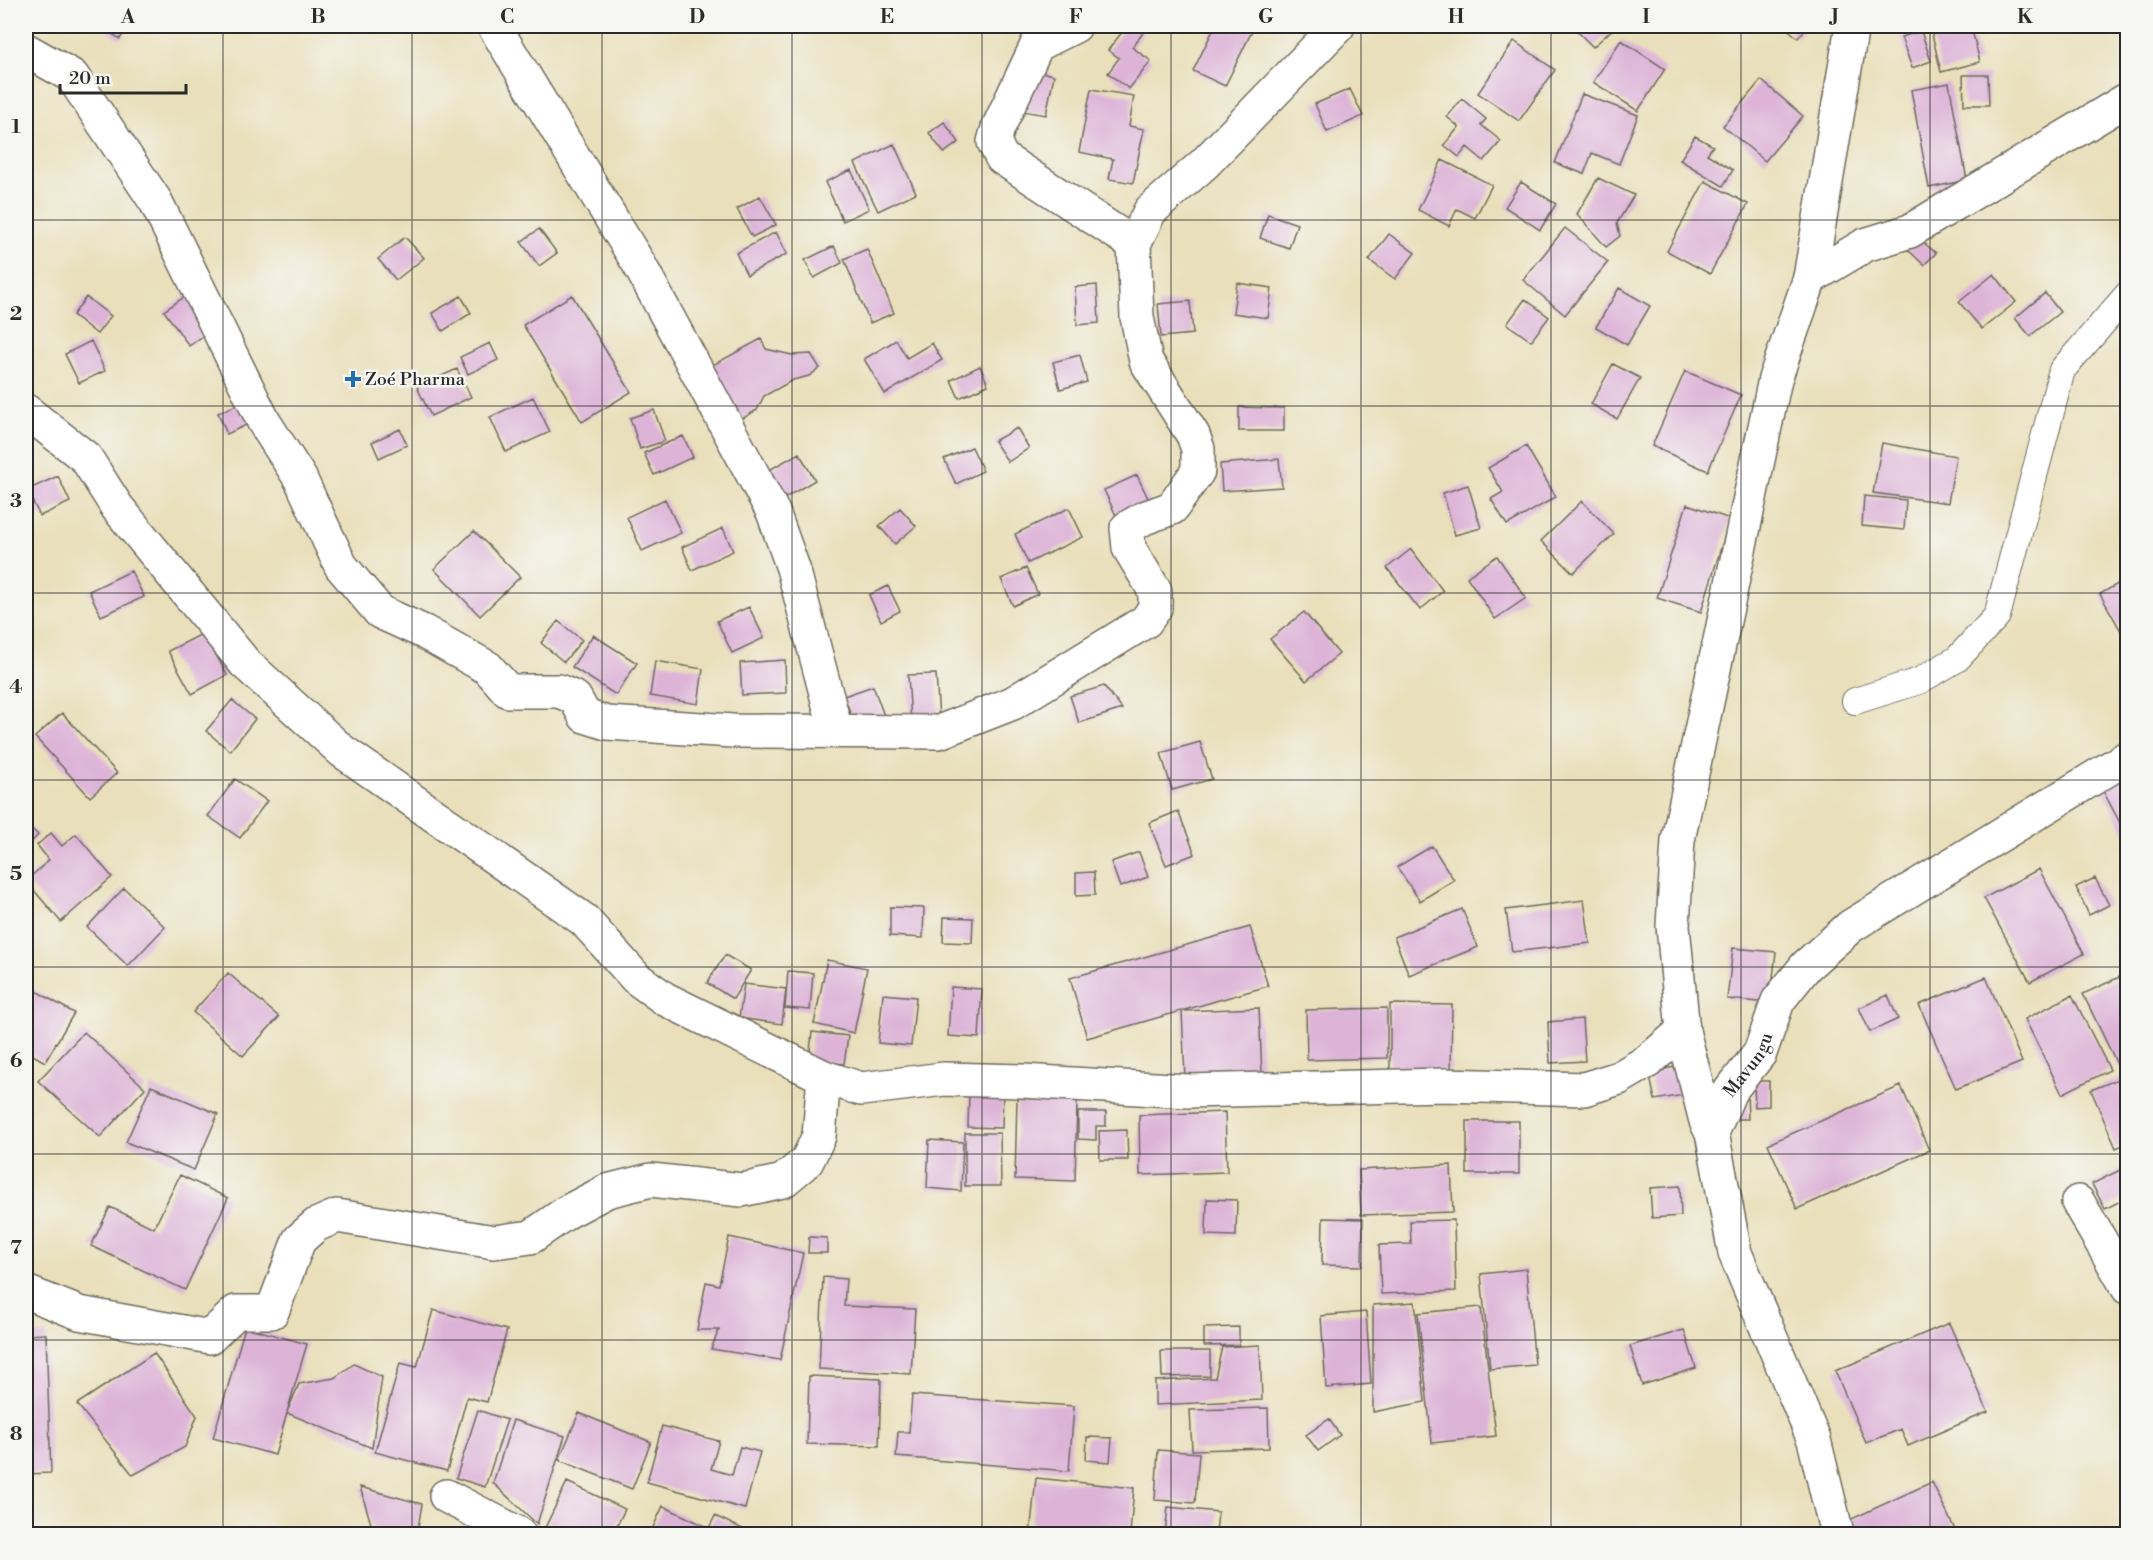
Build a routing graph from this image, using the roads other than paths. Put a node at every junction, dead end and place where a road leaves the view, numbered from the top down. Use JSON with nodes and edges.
{"nodes":[{"id":1,"x":494,"y":26,"type":"edge"},
{"id":2,"x":1074,"y":26,"type":"edge"},
{"id":3,"x":1338,"y":26,"type":"edge"},
{"id":4,"x":1852,"y":26,"type":"edge"},
{"id":5,"x":26,"y":50,"type":"edge"},
{"id":6,"x":2127,"y":99,"type":"edge"},
{"id":7,"x":1134,"y":244,"type":"junction"},
{"id":8,"x":1810,"y":278,"type":"junction"},
{"id":9,"x":2127,"y":294,"type":"edge"},
{"id":10,"x":26,"y":411,"type":"edge"},
{"id":11,"x":1855,"y":701,"type":"dead end"},
{"id":12,"x":836,"y":731,"type":"junction"},
{"id":13,"x":2127,"y":757,"type":"edge"},
{"id":14,"x":1683,"y":1031,"type":"junction"},
{"id":15,"x":824,"y":1077,"type":"junction"},
{"id":16,"x":1712,"y":1133,"type":"junction"},
{"id":17,"x":2078,"y":1202,"type":"dead end"},
{"id":18,"x":2127,"y":1288,"type":"edge"},
{"id":19,"x":26,"y":1292,"type":"edge"},
{"id":20,"x":446,"y":1496,"type":"dead end"},
{"id":21,"x":519,"y":1534,"type":"edge"},
{"id":22,"x":1838,"y":1534,"type":"edge"}],
"edges":[{"from":1,"to":12,"type":"street"},
{"from":2,"to":7,"type":"street"},
{"from":3,"to":7,"type":"street"},
{"from":4,"to":8,"type":"street"},
{"from":5,"to":12,"type":"street"},
{"from":6,"to":8,"type":"street"},
{"from":7,"to":12,"type":"street"},
{"from":8,"to":14,"type":"street"},
{"from":9,"to":11,"type":"lane"},
{"from":10,"to":15,"type":"street"},
{"from":13,"to":16,"type":"street","name":"Mavungu"},
{"from":14,"to":15,"type":"street"},
{"from":14,"to":16,"type":"street"},
{"from":15,"to":19,"type":"street"},
{"from":16,"to":22,"type":"street"},
{"from":17,"to":18,"type":"street"},
{"from":20,"to":21,"type":"street"}]}
